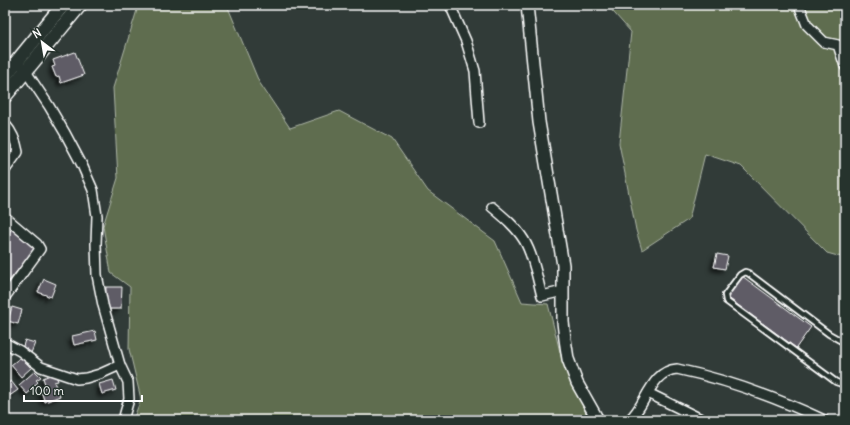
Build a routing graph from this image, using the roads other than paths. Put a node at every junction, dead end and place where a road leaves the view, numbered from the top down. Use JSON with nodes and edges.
{"nodes":[{"id":1,"x":64,"y":5,"type":"edge"},
{"id":2,"x":80,"y":5,"type":"edge"},
{"id":3,"x":450,"y":5,"type":"edge"},
{"id":4,"x":527,"y":5,"type":"edge"},
{"id":5,"x":799,"y":5,"type":"edge"},
{"id":6,"x":18,"y":59,"type":"junction"},
{"id":7,"x":845,"y":66,"type":"edge"},
{"id":8,"x":25,"y":70,"type":"junction"},
{"id":9,"x":5,"y":76,"type":"edge"},
{"id":10,"x":5,"y":96,"type":"edge"},
{"id":11,"x":479,"y":123,"type":"dead end"},
{"id":12,"x":5,"y":124,"type":"edge"},
{"id":13,"x":5,"y":170,"type":"edge"},
{"id":14,"x":492,"y":207,"type":"dead end"},
{"id":15,"x":6,"y":222,"type":"edge"},
{"id":16,"x":563,"y":291,"type":"junction"},
{"id":17,"x":5,"y":297,"type":"edge"},
{"id":18,"x":5,"y":343,"type":"edge"},
{"id":19,"x":845,"y":343,"type":"edge"},
{"id":20,"x":120,"y":365,"type":"junction"},
{"id":21,"x":845,"y":385,"type":"edge"},
{"id":22,"x":648,"y":393,"type":"junction"},
{"id":23,"x":123,"y":420,"type":"edge"},
{"id":24,"x":598,"y":420,"type":"edge"},
{"id":25,"x":629,"y":420,"type":"edge"},
{"id":26,"x":703,"y":420,"type":"edge"},
{"id":27,"x":824,"y":420,"type":"edge"}],
"edges":[{"from":1,"to":6,"type":"main road"},
{"from":2,"to":8,"type":"main road"},
{"from":3,"to":11,"type":"street"},
{"from":4,"to":16,"type":"street"},
{"from":5,"to":7,"type":"street"},
{"from":6,"to":8,"type":"street"},
{"from":6,"to":9,"type":"main road"},
{"from":8,"to":10,"type":"main road"},
{"from":8,"to":20,"type":"street"},
{"from":12,"to":13,"type":"street"},
{"from":14,"to":16,"type":"street"},
{"from":15,"to":17,"type":"street"},
{"from":16,"to":24,"type":"street"},
{"from":18,"to":20,"type":"street"},
{"from":19,"to":21,"type":"lane"},
{"from":20,"to":23,"type":"street"},
{"from":22,"to":25,"type":"street"},
{"from":22,"to":26,"type":"street"},
{"from":22,"to":27,"type":"street"}]}
